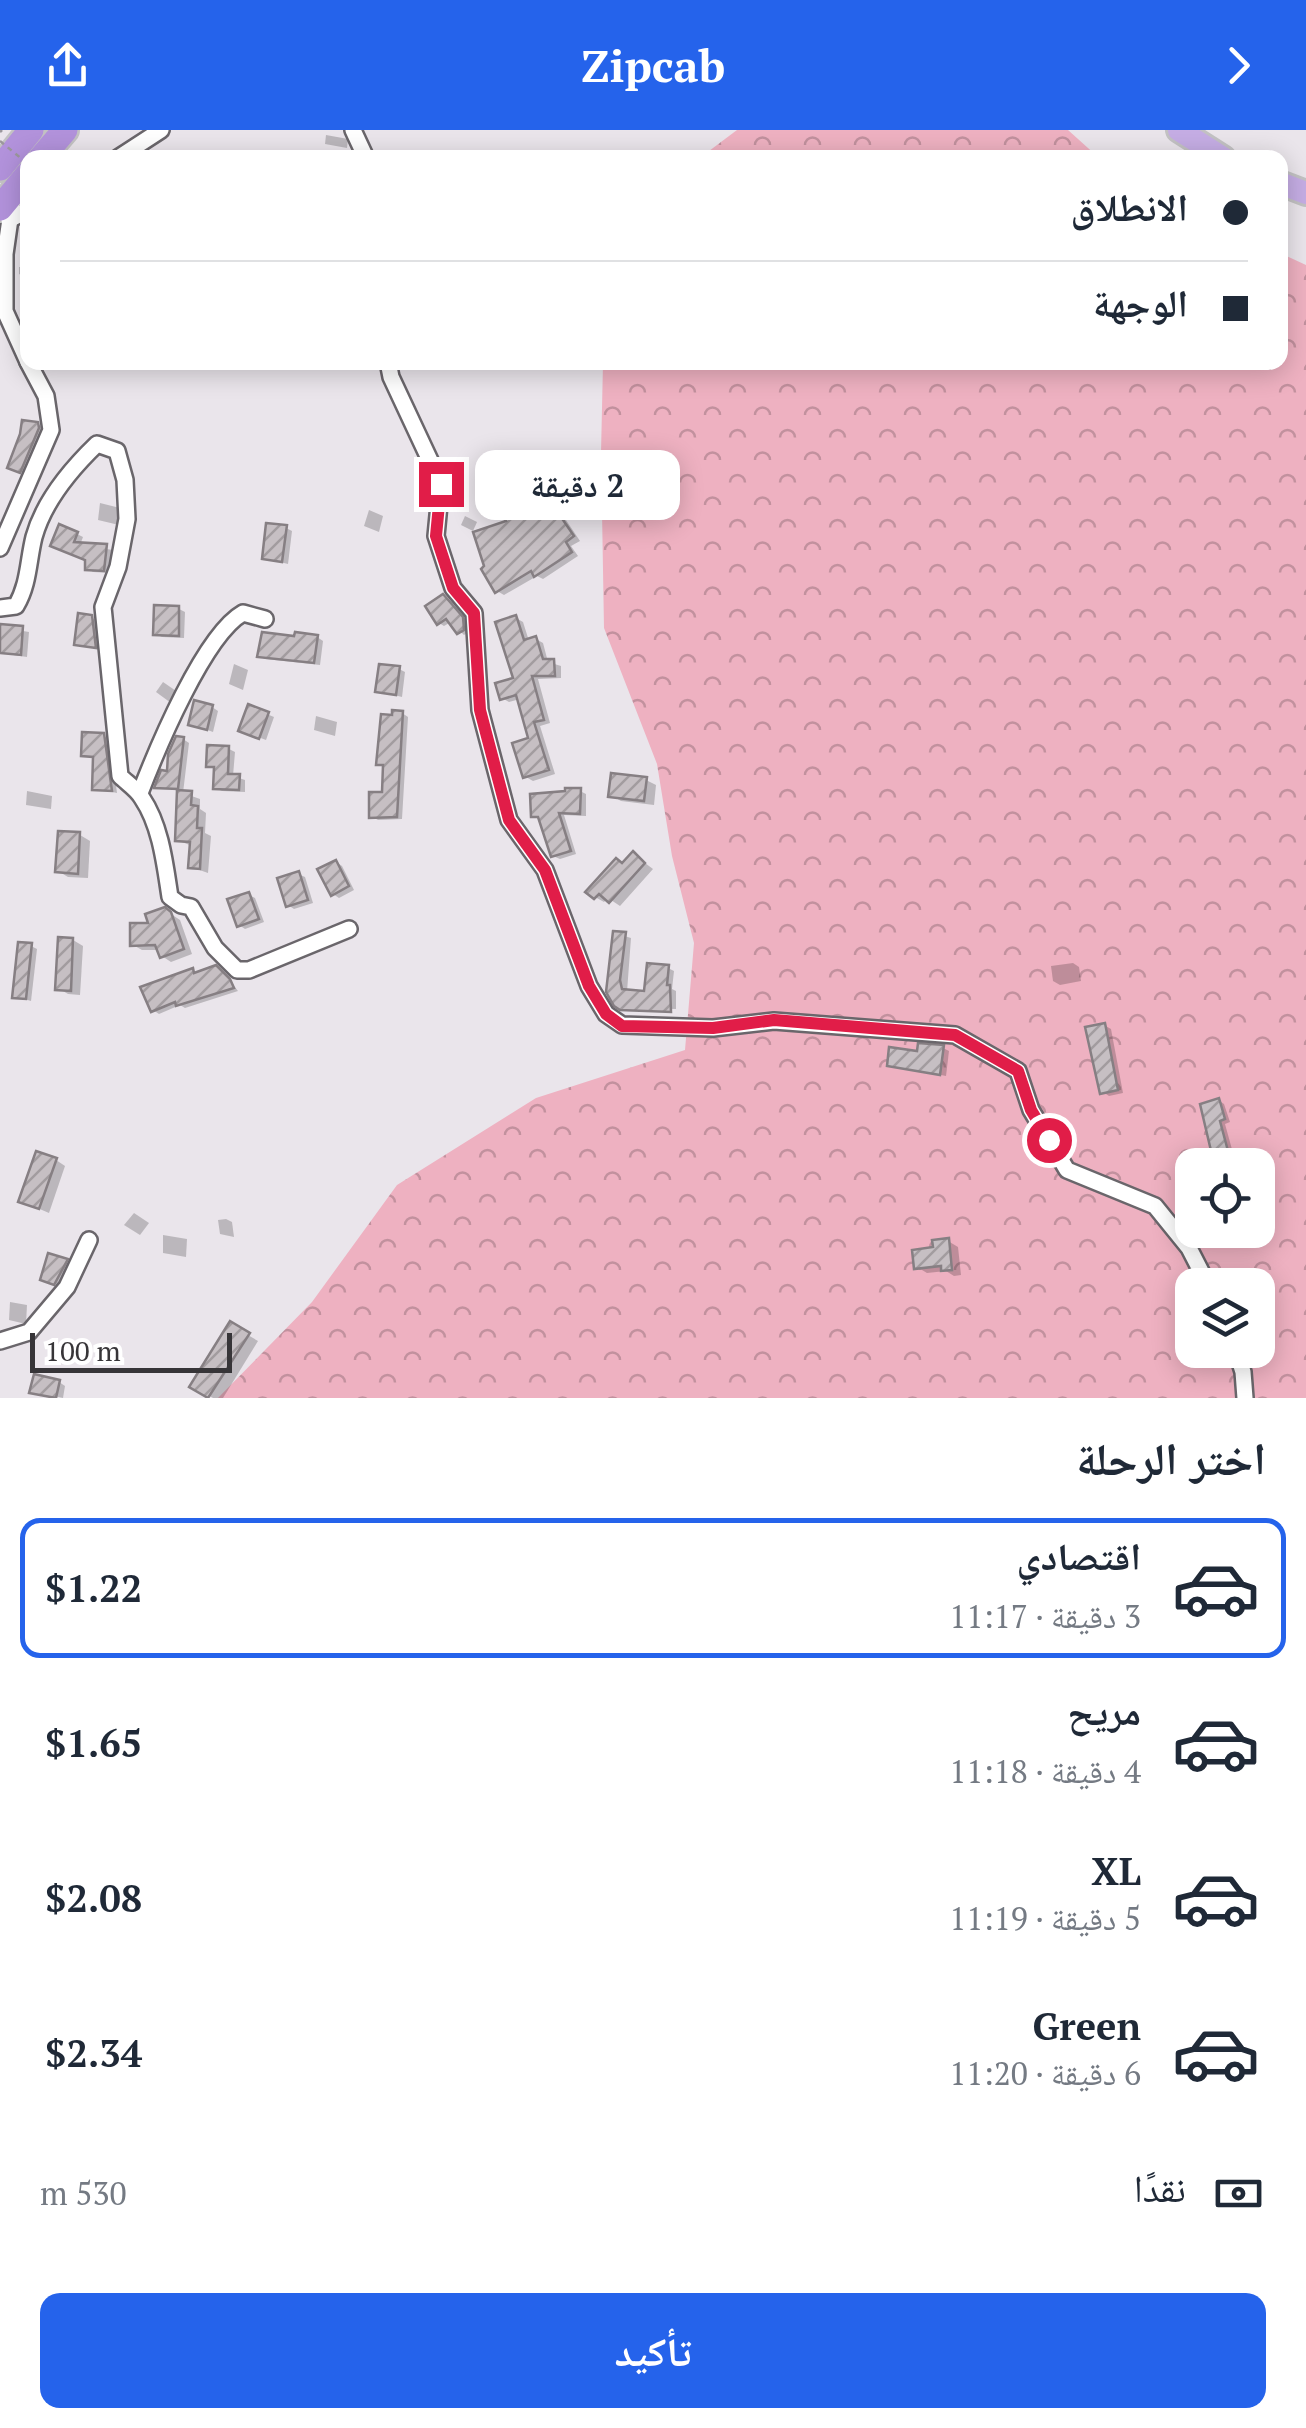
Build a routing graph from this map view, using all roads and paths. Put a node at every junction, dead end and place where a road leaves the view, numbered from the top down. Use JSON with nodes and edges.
{"nodes":[{"id":1,"x":65,"y":130,"type":"edge"},
{"id":2,"x":161,"y":130,"type":"edge"},
{"id":3,"x":1180,"y":130,"type":"edge"},
{"id":4,"x":0,"y":141,"type":"edge"},
{"id":5,"x":49,"y":150,"type":"edge"},
{"id":6,"x":130,"y":150,"type":"edge"},
{"id":7,"x":1211,"y":150,"type":"edge"},
{"id":8,"x":20,"y":157,"type":"edge"},
{"id":9,"x":20,"y":168,"type":"edge"},
{"id":10,"x":12,"y":196,"type":"edge"},
{"id":11,"x":20,"y":345,"type":"edge"},
{"id":12,"x":32,"y":370,"type":"edge"},
{"id":13,"x":390,"y":370,"type":"edge"},
{"id":14,"x":0,"y":548,"type":"edge"},
{"id":15,"x":0,"y":608,"type":"edge"},
{"id":16,"x":265,"y":619,"type":"dead end"},
{"id":17,"x":140,"y":794,"type":"junction"},
{"id":18,"x":348,"y":929,"type":"dead end"},
{"id":19,"x":90,"y":1240,"type":"dead end"},
{"id":20,"x":1199,"y":1268,"type":"edge"},
{"id":21,"x":0,"y":1341,"type":"edge"},
{"id":22,"x":1242,"y":1368,"type":"edge"},
{"id":23,"x":1245,"y":1398,"type":"edge"}],
"edges":[{"from":1,"to":5,"type":"highway"},
{"from":2,"to":6,"type":"street"},
{"from":3,"to":7,"type":"main road"},
{"from":4,"to":8,"type":"path","bridge":true},
{"from":9,"to":10,"type":"highway"},
{"from":10,"to":11,"type":"street"},
{"from":12,"to":14,"type":"street"},
{"from":13,"to":20,"type":"street"},
{"from":15,"to":17,"type":"street"},
{"from":16,"to":17,"type":"street"},
{"from":17,"to":18,"type":"street"},
{"from":19,"to":21,"type":"street"},
{"from":22,"to":23,"type":"street"}]}
